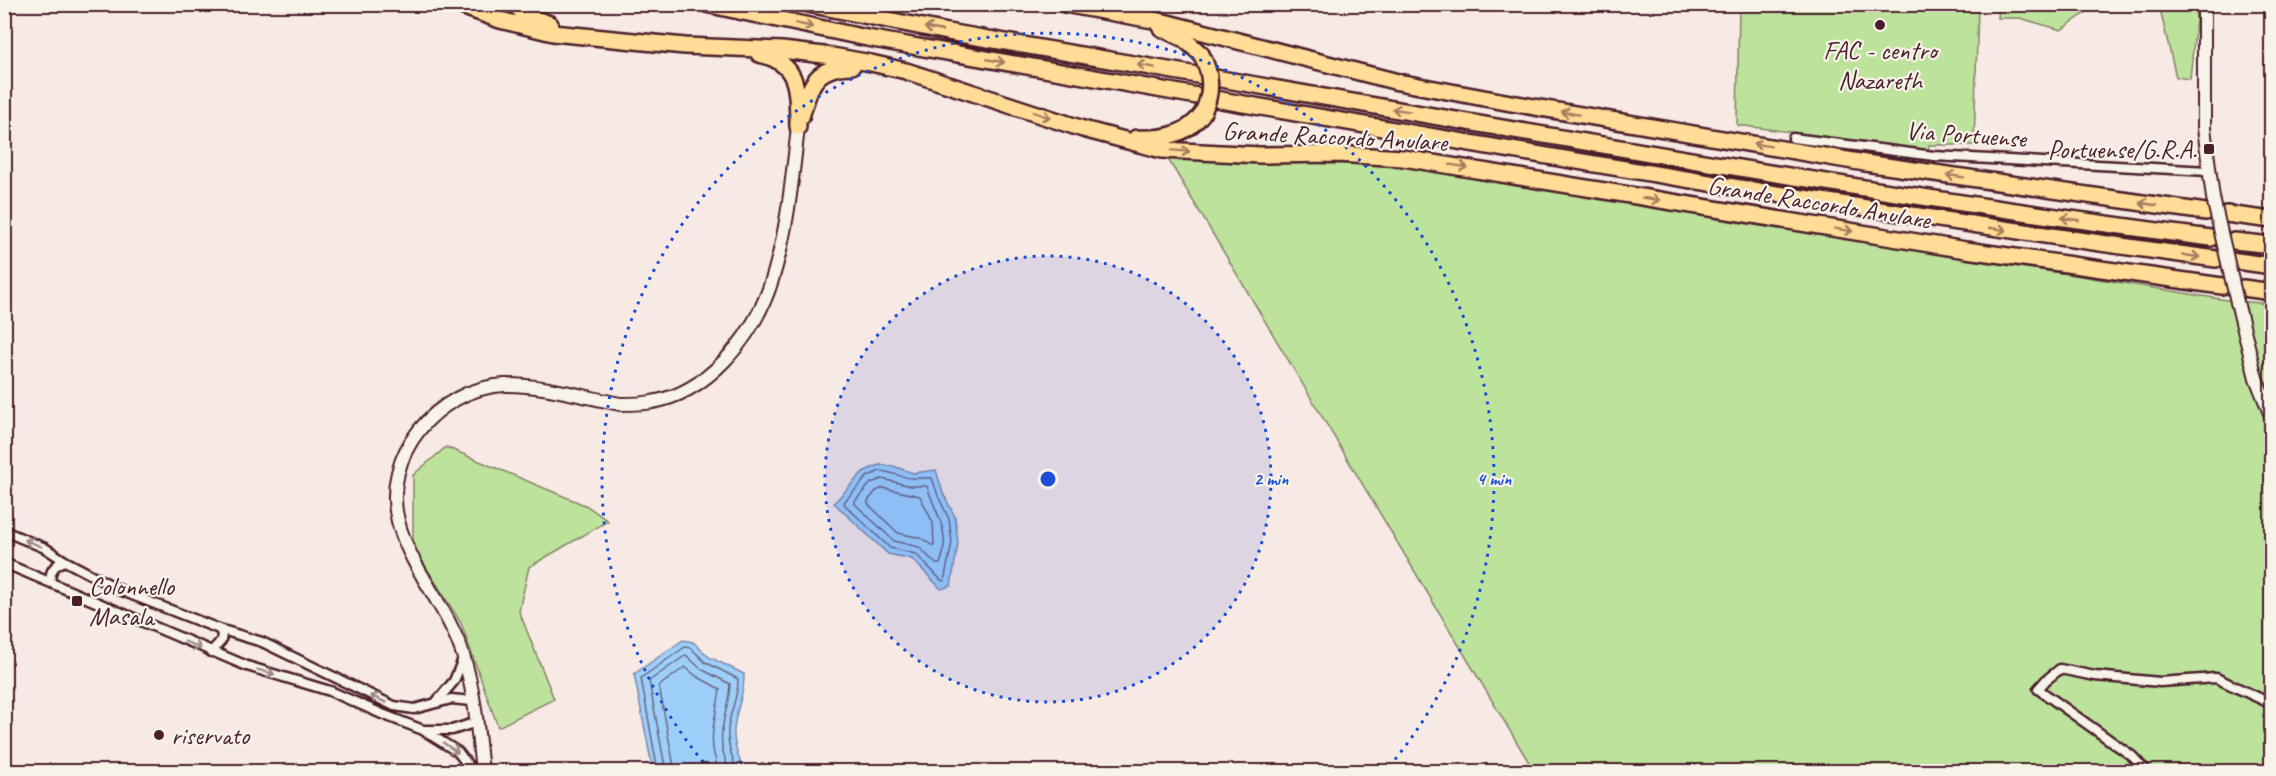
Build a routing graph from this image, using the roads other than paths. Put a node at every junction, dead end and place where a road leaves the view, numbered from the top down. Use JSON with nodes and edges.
{"nodes":[{"id":1,"x":456,"y":4,"type":"edge"},
{"id":2,"x":514,"y":4,"type":"edge"},
{"id":3,"x":706,"y":4,"type":"edge"},
{"id":4,"x":808,"y":4,"type":"edge"},
{"id":5,"x":1064,"y":4,"type":"edge"},
{"id":6,"x":2204,"y":4,"type":"edge"},
{"id":7,"x":1102,"y":12,"type":"junction"},
{"id":8,"x":685,"y":46,"type":"junction"},
{"id":9,"x":906,"y":71,"type":"junction"},
{"id":10,"x":798,"y":127,"type":"junction"},
{"id":11,"x":1083,"y":129,"type":"junction"},
{"id":12,"x":1793,"y":138,"type":"dead end"},
{"id":13,"x":2208,"y":171,"type":"junction"},
{"id":14,"x":2210,"y":205,"type":"junction"},
{"id":15,"x":2226,"y":214,"type":"dead end"},
{"id":16,"x":2271,"y":220,"type":"edge"},
{"id":17,"x":2211,"y":238,"type":"dead end"},
{"id":18,"x":2234,"y":241,"type":"dead end"},
{"id":19,"x":2271,"y":245,"type":"edge"},
{"id":20,"x":2216,"y":260,"type":"dead end"},
{"id":21,"x":2237,"y":261,"type":"dead end"},
{"id":22,"x":2271,"y":266,"type":"edge"},
{"id":23,"x":2222,"y":286,"type":"dead end"},
{"id":24,"x":2271,"y":292,"type":"edge"},
{"id":25,"x":2240,"y":295,"type":"junction"},
{"id":26,"x":2271,"y":418,"type":"edge"},
{"id":27,"x":4,"y":531,"type":"edge"},
{"id":28,"x":65,"y":561,"type":"junction"},
{"id":29,"x":4,"y":563,"type":"edge"},
{"id":30,"x":51,"y":582,"type":"junction"},
{"id":31,"x":219,"y":629,"type":"junction"},
{"id":32,"x":211,"y":652,"type":"junction"},
{"id":33,"x":463,"y":656,"type":"junction"},
{"id":34,"x":472,"y":701,"type":"junction"},
{"id":35,"x":434,"y":704,"type":"junction"},
{"id":36,"x":2271,"y":704,"type":"edge"},
{"id":37,"x":477,"y":722,"type":"junction"},
{"id":38,"x":423,"y":730,"type":"junction"},
{"id":39,"x":473,"y":771,"type":"edge"},
{"id":40,"x":482,"y":771,"type":"edge"},
{"id":41,"x":2147,"y":771,"type":"edge"}],
"edges":[{"from":1,"to":8,"type":"highway","name":"Grande Raccordo Anulare"},
{"from":2,"to":9,"type":"highway"},
{"from":3,"to":20,"type":"highway","name":"Grande Raccordo Anulare","one_way":true},
{"from":17,"to":4,"type":"highway","name":"Grande Raccordo Anulare","one_way":true},
{"from":5,"to":7,"type":"highway","name":"Grande Raccordo Anulare"},
{"from":6,"to":13,"type":"street"},
{"from":7,"to":11,"type":"highway","bridge":true},
{"from":14,"to":7,"type":"highway","name":"Grande Raccordo Anulare","one_way":true},
{"from":8,"to":9,"type":"highway","name":"Grande Raccordo Anulare"},
{"from":8,"to":10,"type":"highway"},
{"from":9,"to":10,"type":"highway"},
{"from":9,"to":11,"type":"highway","name":"Grande Raccordo Anulare","one_way":true},
{"from":10,"to":33,"type":"street"},
{"from":11,"to":23,"type":"highway","name":"Grande Raccordo Anulare","one_way":true},
{"from":12,"to":13,"type":"street","name":"Via Portuense"},
{"from":13,"to":14,"type":"street"},
{"from":14,"to":25,"type":"street","bridge":true},
{"from":15,"to":16,"type":"highway"},
{"from":18,"to":19,"type":"highway"},
{"from":21,"to":22,"type":"highway"},
{"from":24,"to":25,"type":"highway"},
{"from":25,"to":26,"type":"street"},
{"from":28,"to":27,"type":"street","one_way":true},
{"from":28,"to":30,"type":"street"},
{"from":28,"to":31,"type":"street"},
{"from":29,"to":30,"type":"street"},
{"from":30,"to":32,"type":"street","one_way":true},
{"from":31,"to":32,"type":"street"},
{"from":35,"to":31,"type":"street","one_way":true},
{"from":32,"to":38,"type":"street","one_way":true},
{"from":33,"to":34,"type":"street"},
{"from":33,"to":35,"type":"street"},
{"from":34,"to":35,"type":"street"},
{"from":34,"to":37,"type":"street"},
{"from":36,"to":41,"type":"street"},
{"from":37,"to":38,"type":"street"},
{"from":37,"to":40,"type":"street"},
{"from":38,"to":39,"type":"street","one_way":true}]}
